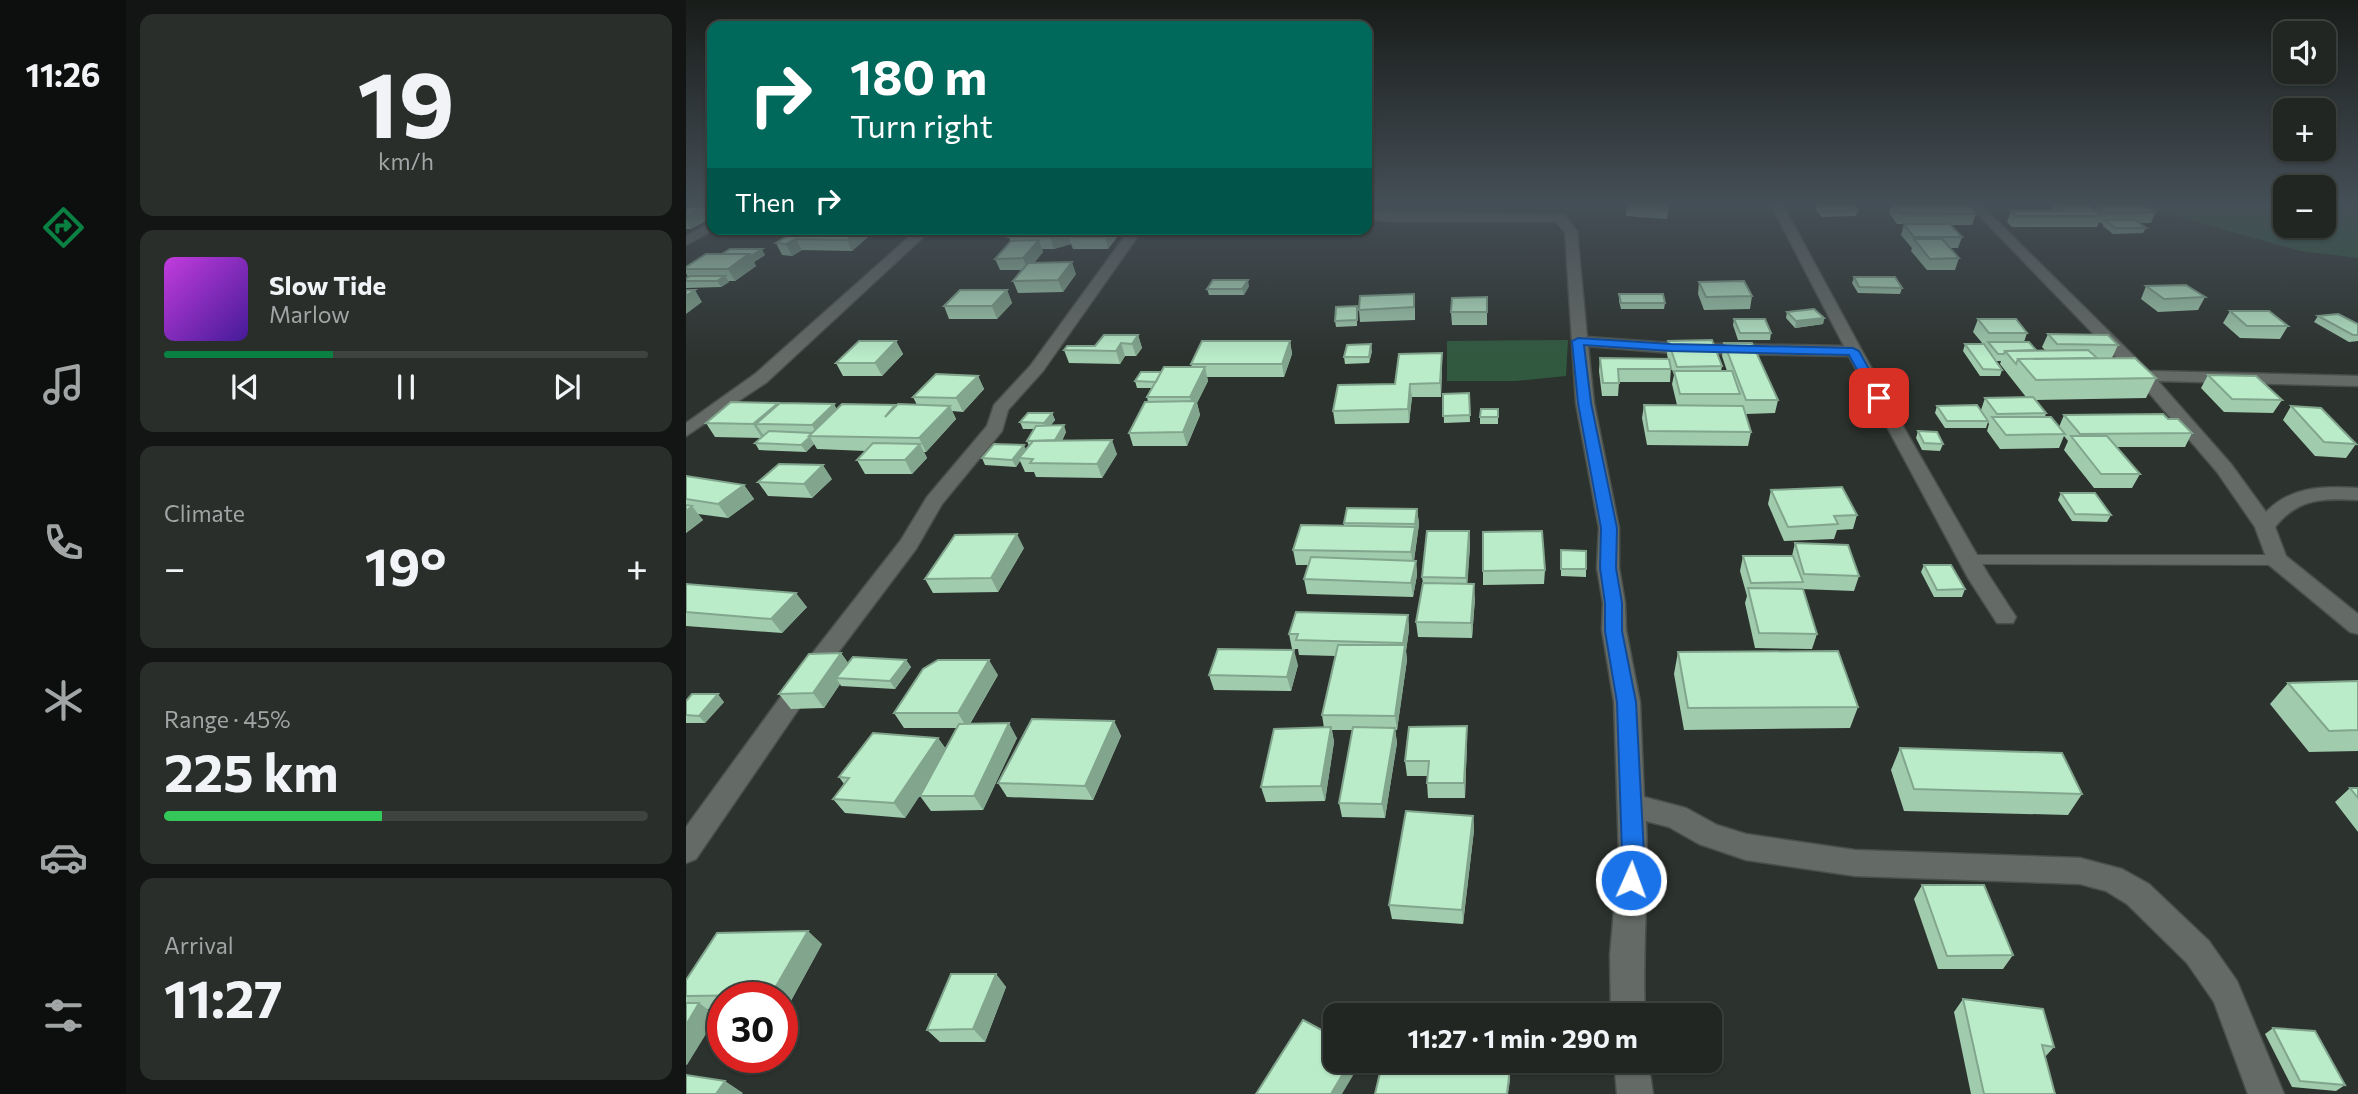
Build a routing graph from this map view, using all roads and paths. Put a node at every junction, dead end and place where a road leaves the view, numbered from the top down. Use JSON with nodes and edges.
{"nodes":[{"id":1,"x":896,"y":256,"type":"edge"},
{"id":2,"x":1118,"y":256,"type":"edge"},
{"id":3,"x":1573,"y":256,"type":"edge"},
{"id":4,"x":1804,"y":256,"type":"edge"},
{"id":5,"x":2025,"y":256,"type":"edge"},
{"id":6,"x":1578,"y":341,"type":"junction"},
{"id":7,"x":1853,"y":351,"type":"junction"},
{"id":8,"x":2144,"y":376,"type":"junction"},
{"id":9,"x":2358,"y":381,"type":"edge"},
{"id":10,"x":686,"y":431,"type":"edge"},
{"id":11,"x":2358,"y":494,"type":"edge"},
{"id":12,"x":2265,"y":526,"type":"junction"},
{"id":13,"x":1970,"y":560,"type":"junction"},
{"id":14,"x":2277,"y":560,"type":"junction"},
{"id":15,"x":2005,"y":617,"type":"dead end"},
{"id":16,"x":2358,"y":626,"type":"edge"},
{"id":17,"x":1630,"y":805,"type":"junction"},
{"id":18,"x":686,"y":850,"type":"edge"},
{"id":19,"x":1628,"y":1003,"type":"edge"},
{"id":20,"x":1633,"y":1073,"type":"edge"},
{"id":21,"x":1635,"y":1094,"type":"edge"},
{"id":22,"x":2266,"y":1094,"type":"edge"}],
"edges":[{"from":1,"to":10,"type":"street"},
{"from":2,"to":18,"type":"street"},
{"from":3,"to":6,"type":"street"},
{"from":4,"to":7,"type":"street"},
{"from":5,"to":8,"type":"street"},
{"from":6,"to":7,"type":"street"},
{"from":6,"to":17,"type":"street"},
{"from":7,"to":13,"type":"street"},
{"from":8,"to":9,"type":"street"},
{"from":8,"to":12,"type":"street"},
{"from":11,"to":12,"type":"street"},
{"from":12,"to":14,"type":"street"},
{"from":13,"to":14,"type":"lane"},
{"from":13,"to":15,"type":"street"},
{"from":14,"to":16,"type":"street"},
{"from":17,"to":19,"type":"street"},
{"from":17,"to":22,"type":"street"},
{"from":20,"to":21,"type":"street"}]}
